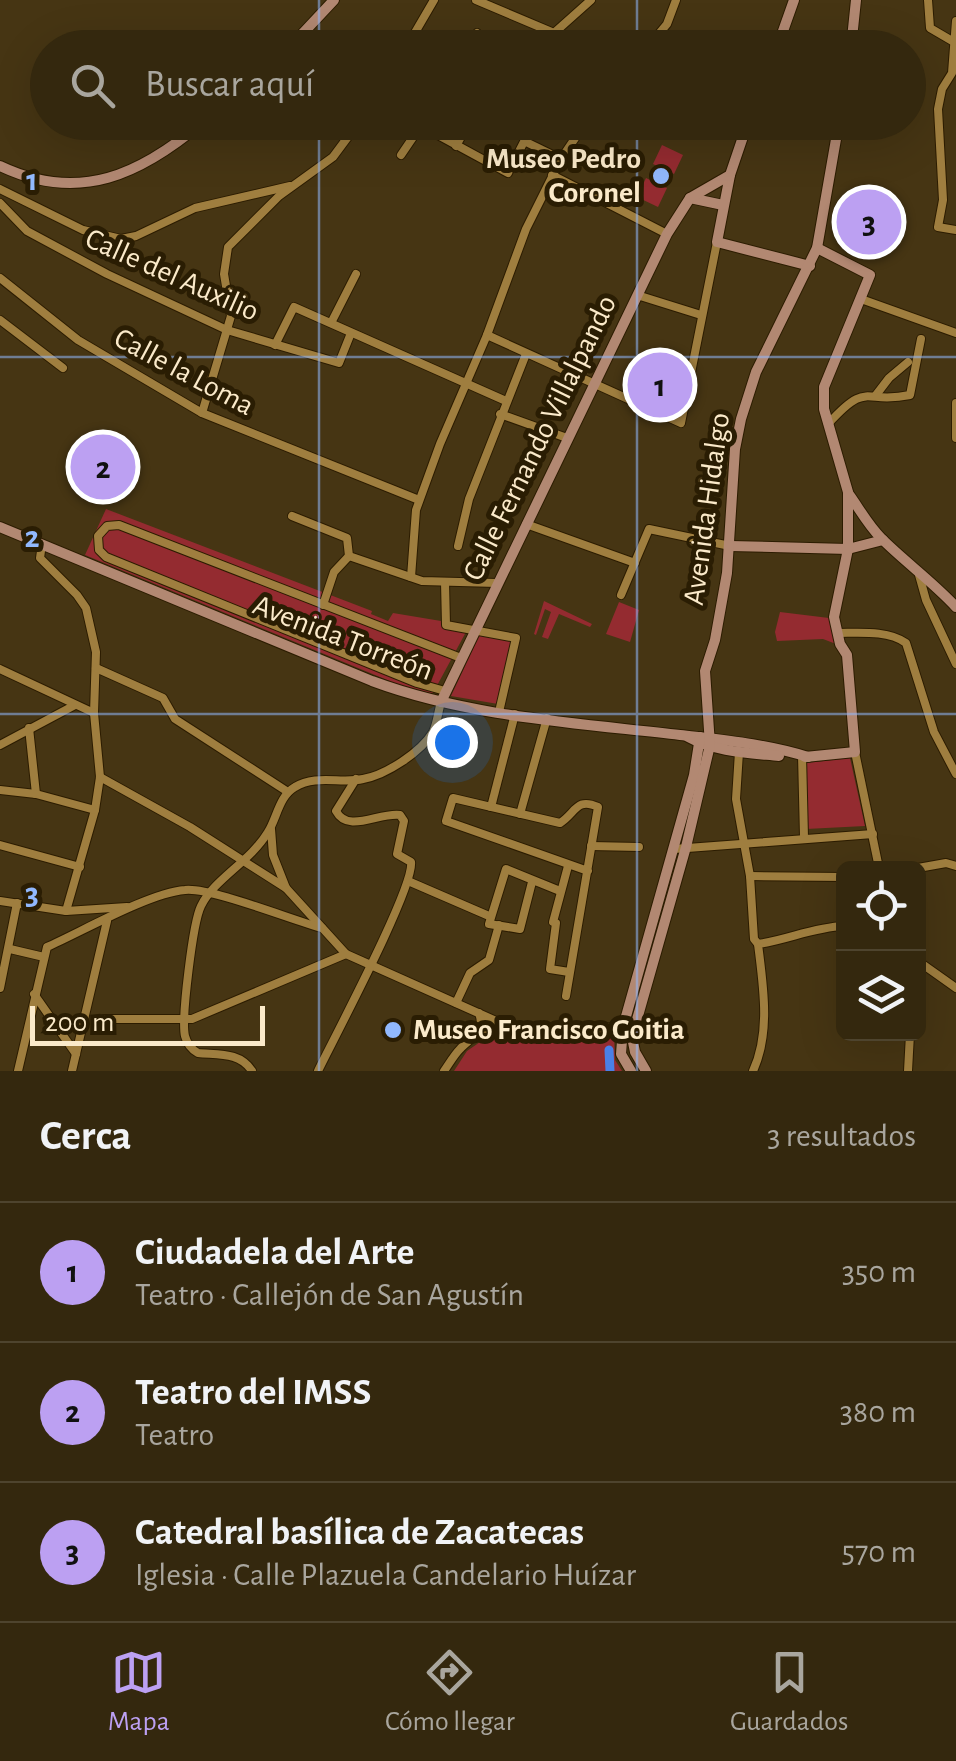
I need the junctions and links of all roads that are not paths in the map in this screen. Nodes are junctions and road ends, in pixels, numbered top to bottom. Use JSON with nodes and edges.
{"nodes":[{"id":1,"x":334,"y":0,"type":"edge"},
{"id":2,"x":434,"y":0,"type":"edge"},
{"id":3,"x":476,"y":0,"type":"edge"},
{"id":4,"x":591,"y":0,"type":"edge"},
{"id":5,"x":676,"y":0,"type":"edge"},
{"id":6,"x":794,"y":0,"type":"edge"},
{"id":7,"x":856,"y":0,"type":"edge"},
{"id":8,"x":929,"y":0,"type":"edge"},
{"id":9,"x":956,"y":21,"type":"edge"},
{"id":10,"x":305,"y":30,"type":"edge"},
{"id":11,"x":416,"y":30,"type":"edge"},
{"id":12,"x":547,"y":30,"type":"edge"},
{"id":13,"x":557,"y":30,"type":"edge"},
{"id":14,"x":663,"y":30,"type":"edge"},
{"id":15,"x":783,"y":30,"type":"edge"},
{"id":16,"x":853,"y":30,"type":"edge"},
{"id":17,"x":954,"y":42,"type":"edge"},
{"id":18,"x":954,"y":73,"type":"edge"},
{"id":19,"x":180,"y":140,"type":"edge"},
{"id":20,"x":346,"y":140,"type":"edge"},
{"id":21,"x":409,"y":140,"type":"edge"},
{"id":22,"x":445,"y":140,"type":"edge"},
{"id":23,"x":459,"y":140,"type":"edge"},
{"id":24,"x":574,"y":140,"type":"edge"},
{"id":25,"x":742,"y":140,"type":"edge"},
{"id":26,"x":836,"y":140,"type":"edge"},
{"id":27,"x":526,"y":142,"type":"joint"},
{"id":28,"x":456,"y":146,"type":"junction"},
{"id":29,"x":401,"y":154,"type":"dead end"},
{"id":30,"x":561,"y":159,"type":"junction"},
{"id":31,"x":942,"y":165,"type":"junction"},
{"id":32,"x":0,"y":166,"type":"edge"},
{"id":33,"x":956,"y":166,"type":"edge"},
{"id":34,"x":552,"y":175,"type":"junction"},
{"id":35,"x":730,"y":175,"type":"junction"},
{"id":36,"x":294,"y":185,"type":"junction"},
{"id":37,"x":0,"y":189,"type":"edge"},
{"id":38,"x":690,"y":198,"type":"junction"},
{"id":39,"x":0,"y":203,"type":"edge"},
{"id":40,"x":723,"y":205,"type":"junction"},
{"id":41,"x":956,"y":230,"type":"edge"},
{"id":42,"x":667,"y":234,"type":"junction"},
{"id":43,"x":716,"y":242,"type":"junction"},
{"id":44,"x":817,"y":248,"type":"junction"},
{"id":45,"x":810,"y":266,"type":"junction"},
{"id":46,"x":356,"y":274,"type":"dead end"},
{"id":47,"x":0,"y":278,"type":"edge"},
{"id":48,"x":637,"y":295,"type":"junction"},
{"id":49,"x":861,"y":299,"type":"junction"},
{"id":50,"x":700,"y":315,"type":"junction"},
{"id":51,"x":0,"y":320,"type":"edge"},
{"id":52,"x":330,"y":323,"type":"junction"},
{"id":53,"x":228,"y":330,"type":"junction"},
{"id":54,"x":351,"y":333,"type":"junction"},
{"id":55,"x":956,"y":333,"type":"edge"},
{"id":56,"x":486,"y":335,"type":"junction"},
{"id":57,"x":921,"y":339,"type":"dead end"},
{"id":58,"x":275,"y":344,"type":"junction"},
{"id":59,"x":526,"y":354,"type":"junction"},
{"id":60,"x":908,"y":362,"type":"dead end"},
{"id":61,"x":63,"y":368,"type":"dead end"},
{"id":62,"x":468,"y":382,"type":"junction"},
{"id":63,"x":594,"y":383,"type":"junction"},
{"id":64,"x":876,"y":395,"type":"junction"},
{"id":65,"x":506,"y":400,"type":"junction"},
{"id":66,"x":956,"y":403,"type":"edge"},
{"id":67,"x":202,"y":413,"type":"junction"},
{"id":68,"x":500,"y":414,"type":"junction"},
{"id":69,"x":828,"y":424,"type":"junction"},
{"id":70,"x":566,"y":438,"type":"junction"},
{"id":71,"x":956,"y":438,"type":"edge"},
{"id":72,"x":848,"y":492,"type":"junction"},
{"id":73,"x":419,"y":500,"type":"junction"},
{"id":74,"x":292,"y":516,"type":"dead end"},
{"id":75,"x":526,"y":524,"type":"junction"},
{"id":76,"x":0,"y":527,"type":"edge"},
{"id":77,"x":884,"y":540,"type":"junction"},
{"id":78,"x":42,"y":544,"type":"junction"},
{"id":79,"x":458,"y":546,"type":"dead end"},
{"id":80,"x":730,"y":546,"type":"junction"},
{"id":81,"x":848,"y":549,"type":"junction"},
{"id":82,"x":349,"y":556,"type":"junction"},
{"id":83,"x":635,"y":563,"type":"junction"},
{"id":84,"x":919,"y":575,"type":"junction"},
{"id":85,"x":410,"y":578,"type":"junction"},
{"id":86,"x":446,"y":582,"type":"junction"},
{"id":87,"x":497,"y":583,"type":"junction"},
{"id":88,"x":621,"y":595,"type":"dead end"},
{"id":89,"x":323,"y":604,"type":"junction"},
{"id":90,"x":956,"y":607,"type":"edge"},
{"id":91,"x":476,"y":630,"type":"junction"},
{"id":92,"x":837,"y":633,"type":"junction"},
{"id":93,"x":460,"y":658,"type":"junction"},
{"id":94,"x":956,"y":664,"type":"edge"},
{"id":95,"x":96,"y":668,"type":"junction"},
{"id":96,"x":2,"y":672,"type":"edge"},
{"id":97,"x":443,"y":697,"type":"junction"},
{"id":98,"x":76,"y":705,"type":"junction"},
{"id":99,"x":500,"y":712,"type":"junction"},
{"id":100,"x":94,"y":713,"type":"junction"},
{"id":101,"x":514,"y":714,"type":"junction"},
{"id":102,"x":547,"y":718,"type":"junction"},
{"id":103,"x":29,"y":728,"type":"junction"},
{"id":104,"x":705,"y":740,"type":"junction"},
{"id":105,"x":0,"y":745,"type":"edge"},
{"id":106,"x":739,"y":752,"type":"junction"},
{"id":107,"x":855,"y":752,"type":"junction"},
{"id":108,"x":804,"y":756,"type":"junction"},
{"id":109,"x":956,"y":774,"type":"edge"},
{"id":110,"x":100,"y":777,"type":"junction"},
{"id":111,"x":356,"y":780,"type":"junction"},
{"id":112,"x":0,"y":790,"type":"edge"},
{"id":113,"x":288,"y":792,"type":"junction"},
{"id":114,"x":36,"y":794,"type":"junction"},
{"id":115,"x":491,"y":807,"type":"junction"},
{"id":116,"x":95,"y":810,"type":"junction"},
{"id":117,"x":520,"y":814,"type":"junction"},
{"id":118,"x":270,"y":829,"type":"junction"},
{"id":119,"x":872,"y":834,"type":"junction"},
{"id":120,"x":804,"y":837,"type":"junction"},
{"id":121,"x":745,"y":844,"type":"junction"},
{"id":122,"x":0,"y":845,"type":"edge"},
{"id":123,"x":591,"y":846,"type":"junction"},
{"id":124,"x":639,"y":847,"type":"dead end"},
{"id":125,"x":680,"y":848,"type":"junction"},
{"id":126,"x":878,"y":861,"type":"edge"},
{"id":127,"x":245,"y":862,"type":"junction"},
{"id":128,"x":568,"y":866,"type":"junction"},
{"id":129,"x":926,"y":866,"type":"edge"},
{"id":130,"x":956,"y":866,"type":"edge"},
{"id":131,"x":80,"y":867,"type":"junction"},
{"id":132,"x":588,"y":870,"type":"junction"},
{"id":133,"x":750,"y":876,"type":"junction"},
{"id":134,"x":836,"y":877,"type":"edge"},
{"id":135,"x":408,"y":882,"type":"junction"},
{"id":136,"x":532,"y":882,"type":"junction"},
{"id":137,"x":286,"y":888,"type":"junction"},
{"id":138,"x":560,"y":891,"type":"junction"},
{"id":139,"x":209,"y":894,"type":"junction"},
{"id":140,"x":0,"y":901,"type":"edge"},
{"id":141,"x":17,"y":903,"type":"junction"},
{"id":142,"x":132,"y":907,"type":"junction"},
{"id":143,"x":66,"y":911,"type":"junction"},
{"id":144,"x":489,"y":916,"type":"junction"},
{"id":145,"x":107,"y":921,"type":"junction"},
{"id":146,"x":499,"y":925,"type":"junction"},
{"id":147,"x":836,"y":926,"type":"edge"},
{"id":148,"x":322,"y":928,"type":"junction"},
{"id":149,"x":758,"y":944,"type":"junction"},
{"id":150,"x":10,"y":949,"type":"junction"},
{"id":151,"x":346,"y":954,"type":"junction"},
{"id":152,"x":44,"y":957,"type":"junction"},
{"id":153,"x":368,"y":966,"type":"junction"},
{"id":154,"x":926,"y":967,"type":"edge"},
{"id":155,"x":569,"y":972,"type":"junction"},
{"id":156,"x":0,"y":988,"type":"edge"},
{"id":157,"x":956,"y":988,"type":"edge"},
{"id":158,"x":34,"y":994,"type":"junction"},
{"id":159,"x":566,"y":996,"type":"dead end"},
{"id":160,"x":456,"y":1003,"type":"junction"},
{"id":161,"x":479,"y":1013,"type":"junction"},
{"id":162,"x":104,"y":1019,"type":"dead end"},
{"id":163,"x":186,"y":1019,"type":"junction"},
{"id":164,"x":629,"y":1026,"type":"junction"},
{"id":165,"x":514,"y":1029,"type":"junction"},
{"id":166,"x":477,"y":1036,"type":"junction"},
{"id":167,"x":910,"y":1041,"type":"edge"},
{"id":168,"x":76,"y":1054,"type":"junction"},
{"id":169,"x":18,"y":1071,"type":"edge"},
{"id":170,"x":72,"y":1071,"type":"edge"},
{"id":171,"x":252,"y":1071,"type":"edge"},
{"id":172,"x":318,"y":1071,"type":"edge"},
{"id":173,"x":444,"y":1071,"type":"edge"},
{"id":174,"x":631,"y":1071,"type":"edge"},
{"id":175,"x":646,"y":1071,"type":"edge"},
{"id":176,"x":752,"y":1071,"type":"edge"},
{"id":177,"x":908,"y":1071,"type":"edge"}],
"edges":[{"from":1,"to":10,"type":"street"},
{"from":2,"to":11,"type":"street"},
{"from":3,"to":12,"type":"street"},
{"from":4,"to":13,"type":"street"},
{"from":5,"to":14,"type":"street"},
{"from":6,"to":15,"type":"street"},
{"from":7,"to":16,"type":"street"},
{"from":8,"to":17,"type":"street"},
{"from":9,"to":17,"type":"street"},
{"from":17,"to":18,"type":"street"},
{"from":18,"to":31,"type":"street"},
{"from":19,"to":32,"type":"street"},
{"from":20,"to":36,"type":"street"},
{"from":21,"to":29,"type":"street"},
{"from":22,"to":28,"type":"street"},
{"from":23,"to":28,"type":"street"},
{"from":24,"to":30,"type":"street"},
{"from":25,"to":35,"type":"street"},
{"from":26,"to":44,"type":"street","name":"Avenida Hidalgo"},
{"from":27,"to":28,"type":"street"},
{"from":27,"to":30,"type":"street"},
{"from":30,"to":34,"type":"street"},
{"from":31,"to":33,"type":"street"},
{"from":31,"to":41,"type":"street"},
{"from":34,"to":42,"type":"street"},
{"from":34,"to":56,"type":"street"},
{"from":35,"to":38,"type":"street"},
{"from":35,"to":40,"type":"street"},
{"from":36,"to":37,"type":"street"},
{"from":36,"to":53,"type":"street"},
{"from":38,"to":40,"type":"street"},
{"from":38,"to":42,"type":"street","name":"Calle Fernando Villalpando"},
{"from":39,"to":53,"type":"street","name":"Calle del Auxilio"},
{"from":40,"to":43,"type":"street"},
{"from":42,"to":48,"type":"street","name":"Calle Fernando Villalpando"},
{"from":43,"to":45,"type":"street"},
{"from":43,"to":50,"type":"street"},
{"from":44,"to":45,"type":"street","name":"Avenida Hidalgo"},
{"from":44,"to":49,"type":"street"},
{"from":45,"to":80,"type":"street","name":"Avenida Hidalgo"},
{"from":46,"to":52,"type":"street"},
{"from":47,"to":67,"type":"street","name":"Calle la Loma"},
{"from":48,"to":50,"type":"street"},
{"from":48,"to":63,"type":"street","name":"Calle Fernando Villalpando"},
{"from":49,"to":55,"type":"street"},
{"from":49,"to":69,"type":"street"},
{"from":50,"to":63,"type":"street"},
{"from":51,"to":61,"type":"street"},
{"from":52,"to":54,"type":"street"},
{"from":52,"to":58,"type":"street"},
{"from":53,"to":58,"type":"street","name":"Calle del Auxilio"},
{"from":53,"to":67,"type":"street"},
{"from":54,"to":58,"type":"street","name":"Calle del Auxilio"},
{"from":54,"to":62,"type":"street"},
{"from":56,"to":59,"type":"street"},
{"from":56,"to":62,"type":"street"},
{"from":57,"to":64,"type":"street"},
{"from":59,"to":63,"type":"street"},
{"from":59,"to":65,"type":"street"},
{"from":60,"to":64,"type":"street"},
{"from":62,"to":65,"type":"street"},
{"from":62,"to":73,"type":"street"},
{"from":63,"to":70,"type":"street","name":"Calle Fernando Villalpando"},
{"from":64,"to":69,"type":"street"},
{"from":65,"to":68,"type":"street"},
{"from":66,"to":71,"type":"street"},
{"from":67,"to":73,"type":"street","name":"Calle la Loma"},
{"from":68,"to":70,"type":"street"},
{"from":68,"to":79,"type":"street"},
{"from":69,"to":72,"type":"street"},
{"from":70,"to":75,"type":"street","name":"Calle Fernando Villalpando"},
{"from":72,"to":77,"type":"street"},
{"from":72,"to":81,"type":"street"},
{"from":73,"to":85,"type":"street"},
{"from":74,"to":82,"type":"street"},
{"from":75,"to":83,"type":"street"},
{"from":75,"to":87,"type":"street","name":"Calle Fernando Villalpando"},
{"from":76,"to":78,"type":"street","name":"Avenida Torreón"},
{"from":77,"to":81,"type":"street"},
{"from":77,"to":84,"type":"street"},
{"from":78,"to":95,"type":"street"},
{"from":78,"to":97,"type":"street","name":"Avenida Torreón"},
{"from":80,"to":81,"type":"street"},
{"from":80,"to":83,"type":"street"},
{"from":80,"to":104,"type":"street","name":"Avenida Hidalgo"},
{"from":81,"to":92,"type":"street"},
{"from":82,"to":85,"type":"street"},
{"from":82,"to":89,"type":"street"},
{"from":83,"to":88,"type":"street"},
{"from":84,"to":90,"type":"street"},
{"from":84,"to":94,"type":"street"},
{"from":85,"to":86,"type":"street"},
{"from":86,"to":87,"type":"street"},
{"from":86,"to":91,"type":"street"},
{"from":87,"to":91,"type":"street","name":"Calle Fernando Villalpando"},
{"from":89,"to":93,"type":"street"},
{"from":89,"to":97,"type":"street"},
{"from":91,"to":93,"type":"street","name":"Calle Fernando Villalpando"},
{"from":91,"to":99,"type":"street"},
{"from":92,"to":107,"type":"street"},
{"from":92,"to":109,"type":"street"},
{"from":93,"to":97,"type":"street","name":"Calle Fernando Villalpando"},
{"from":95,"to":100,"type":"street"},
{"from":95,"to":113,"type":"street"},
{"from":96,"to":98,"type":"street"},
{"from":97,"to":99,"type":"street","name":"Avenida Torreón"},
{"from":97,"to":111,"type":"street"},
{"from":98,"to":100,"type":"street"},
{"from":98,"to":103,"type":"street"},
{"from":99,"to":101,"type":"street","name":"Avenida Torreón"},
{"from":100,"to":110,"type":"street"},
{"from":101,"to":102,"type":"street","name":"Avenida Torreón"},
{"from":101,"to":115,"type":"street"},
{"from":102,"to":104,"type":"street","name":"Avenida Torreón"},
{"from":102,"to":117,"type":"street"},
{"from":103,"to":105,"type":"street"},
{"from":103,"to":114,"type":"street"},
{"from":104,"to":106,"type":"street"},
{"from":104,"to":108,"type":"street"},
{"from":104,"to":125,"type":"street","name":"Avenida Hidalgo"},
{"from":106,"to":108,"type":"street"},
{"from":106,"to":121,"type":"street"},
{"from":107,"to":108,"type":"street"},
{"from":107,"to":119,"type":"street"},
{"from":108,"to":120,"type":"street"},
{"from":110,"to":116,"type":"street"},
{"from":110,"to":127,"type":"street"},
{"from":111,"to":113,"type":"street"},
{"from":111,"to":135,"type":"street"},
{"from":112,"to":114,"type":"street"},
{"from":113,"to":118,"type":"street"},
{"from":114,"to":116,"type":"street"},
{"from":115,"to":117,"type":"street"},
{"from":115,"to":128,"type":"street"},
{"from":116,"to":131,"type":"street"},
{"from":117,"to":123,"type":"street"},
{"from":118,"to":127,"type":"street"},
{"from":118,"to":137,"type":"street"},
{"from":119,"to":120,"type":"street"},
{"from":119,"to":126,"type":"street"},
{"from":120,"to":121,"type":"street"},
{"from":121,"to":125,"type":"street"},
{"from":121,"to":133,"type":"street"},
{"from":122,"to":131,"type":"street"},
{"from":123,"to":124,"type":"street"},
{"from":123,"to":132,"type":"street"},
{"from":125,"to":164,"type":"street","name":"Avenida Hidalgo"},
{"from":127,"to":137,"type":"street"},
{"from":127,"to":139,"type":"street"},
{"from":128,"to":132,"type":"street"},
{"from":128,"to":138,"type":"street"},
{"from":129,"to":130,"type":"street"},
{"from":131,"to":143,"type":"street"},
{"from":132,"to":155,"type":"street"},
{"from":133,"to":134,"type":"street"},
{"from":133,"to":149,"type":"street"},
{"from":135,"to":144,"type":"street"},
{"from":135,"to":153,"type":"street"},
{"from":136,"to":138,"type":"street"},
{"from":136,"to":144,"type":"street"},
{"from":136,"to":146,"type":"street"},
{"from":137,"to":148,"type":"street"},
{"from":138,"to":155,"type":"street"},
{"from":139,"to":142,"type":"street"},
{"from":139,"to":148,"type":"street"},
{"from":139,"to":163,"type":"street"},
{"from":140,"to":141,"type":"street"},
{"from":141,"to":143,"type":"street"},
{"from":141,"to":150,"type":"street"},
{"from":142,"to":143,"type":"street"},
{"from":142,"to":145,"type":"street"},
{"from":144,"to":146,"type":"street"},
{"from":145,"to":152,"type":"street"},
{"from":145,"to":168,"type":"street"},
{"from":146,"to":160,"type":"street"},
{"from":147,"to":149,"type":"street"},
{"from":148,"to":151,"type":"street"},
{"from":149,"to":176,"type":"street"},
{"from":150,"to":152,"type":"street"},
{"from":150,"to":156,"type":"street"},
{"from":151,"to":153,"type":"street"},
{"from":151,"to":163,"type":"street"},
{"from":152,"to":158,"type":"street"},
{"from":153,"to":160,"type":"street"},
{"from":153,"to":172,"type":"street"},
{"from":154,"to":157,"type":"street"},
{"from":155,"to":159,"type":"street"},
{"from":158,"to":168,"type":"street"},
{"from":158,"to":169,"type":"street"},
{"from":160,"to":161,"type":"street"},
{"from":161,"to":165,"type":"street"},
{"from":161,"to":166,"type":"street"},
{"from":162,"to":163,"type":"street"},
{"from":163,"to":171,"type":"street"},
{"from":164,"to":165,"type":"street"},
{"from":164,"to":174,"type":"street"},
{"from":164,"to":175,"type":"street"},
{"from":165,"to":166,"type":"street"},
{"from":166,"to":173,"type":"street"},
{"from":167,"to":177,"type":"street"},
{"from":168,"to":170,"type":"street"}]}
